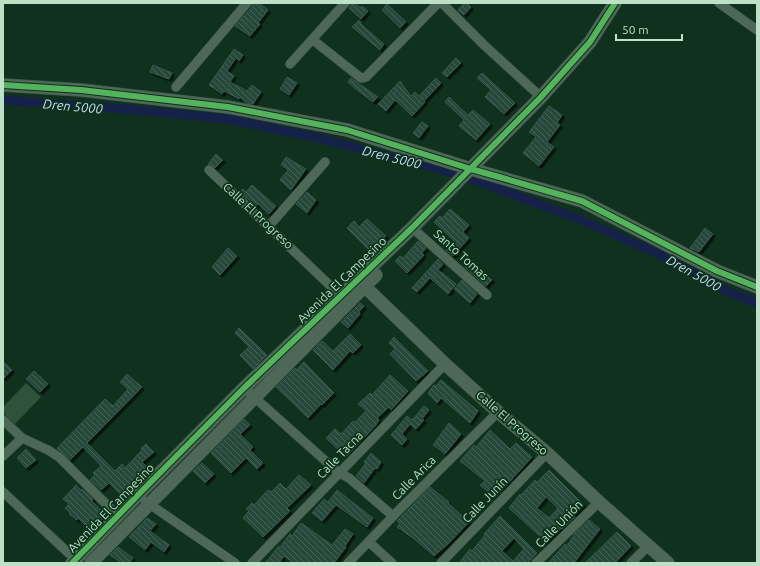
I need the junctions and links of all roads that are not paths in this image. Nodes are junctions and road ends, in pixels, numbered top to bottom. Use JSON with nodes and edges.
{"nodes":[{"id":1,"x":247,"y":3,"type":"edge"},
{"id":2,"x":345,"y":3,"type":"edge"},
{"id":3,"x":438,"y":3,"type":"edge"},
{"id":4,"x":442,"y":3,"type":"edge"},
{"id":5,"x":615,"y":3,"type":"edge"},
{"id":6,"x":719,"y":3,"type":"edge"},
{"id":7,"x":757,"y":30,"type":"edge"},
{"id":8,"x":313,"y":40,"type":"junction"},
{"id":9,"x":290,"y":64,"type":"dead end"},
{"id":10,"x":3,"y":85,"type":"edge"},
{"id":11,"x":176,"y":87,"type":"dead end"},
{"id":12,"x":541,"y":97,"type":"junction"},
{"id":13,"x":325,"y":162,"type":"dead end"},
{"id":14,"x":209,"y":170,"type":"dead end"},
{"id":15,"x":470,"y":170,"type":"junction"},
{"id":16,"x":459,"y":180,"type":"junction"},
{"id":17,"x":269,"y":226,"type":"junction"},
{"id":18,"x":418,"y":233,"type":"junction"},
{"id":19,"x":361,"y":283,"type":"junction"},
{"id":20,"x":757,"y":287,"type":"edge"},
{"id":21,"x":487,"y":294,"type":"dead end"},
{"id":22,"x":341,"y":296,"type":"junction"},
{"id":23,"x":446,"y":364,"type":"junction"},
{"id":24,"x":244,"y":388,"type":"junction"},
{"id":25,"x":254,"y":398,"type":"junction"},
{"id":26,"x":498,"y":412,"type":"junction"},
{"id":27,"x":3,"y":420,"type":"edge"},
{"id":28,"x":22,"y":438,"type":"junction"},
{"id":29,"x":547,"y":453,"type":"junction"},
{"id":30,"x":3,"y":456,"type":"edge"},
{"id":31,"x":339,"y":473,"type":"junction"},
{"id":32,"x":3,"y":492,"type":"edge"},
{"id":33,"x":137,"y":496,"type":"junction"},
{"id":34,"x":598,"y":502,"type":"junction"},
{"id":35,"x":149,"y":504,"type":"junction"},
{"id":36,"x":118,"y":516,"type":"junction"},
{"id":37,"x":393,"y":516,"type":"junction"},
{"id":38,"x":369,"y":542,"type":"junction"},
{"id":39,"x":648,"y":546,"type":"junction"},
{"id":40,"x":74,"y":561,"type":"edge"},
{"id":41,"x":91,"y":563,"type":"edge"},
{"id":42,"x":235,"y":563,"type":"edge"},
{"id":43,"x":252,"y":563,"type":"edge"},
{"id":44,"x":348,"y":563,"type":"edge"},
{"id":45,"x":392,"y":563,"type":"edge"},
{"id":46,"x":441,"y":563,"type":"edge"},
{"id":47,"x":536,"y":563,"type":"edge"},
{"id":48,"x":631,"y":563,"type":"edge"},
{"id":49,"x":668,"y":563,"type":"edge"}],
"edges":[{"from":1,"to":11,"type":"street"},
{"from":2,"to":8,"type":"street"},
{"from":3,"to":8,"type":"street"},
{"from":4,"to":12,"type":"street"},
{"from":5,"to":12,"type":"street","name":"Avenida El Campesino"},
{"from":6,"to":7,"type":"street"},
{"from":8,"to":9,"type":"street"},
{"from":10,"to":15,"type":"street"},
{"from":12,"to":15,"type":"street","name":"Avenida El Campesino"},
{"from":13,"to":17,"type":"street"},
{"from":14,"to":17,"type":"street","name":"Calle El Progreso"},
{"from":15,"to":16,"type":"street","name":"Avenida El Campesino"},
{"from":15,"to":20,"type":"street"},
{"from":16,"to":18,"type":"street","name":"Avenida El Campesino"},
{"from":16,"to":19,"type":"street","name":"Avenida El Campesino"},
{"from":17,"to":22,"type":"street","name":"Calle El Progreso"},
{"from":18,"to":19,"type":"street","name":"Avenida El Campesino"},
{"from":18,"to":21,"type":"street","name":"Santo Tomas"},
{"from":19,"to":22,"type":"street","name":"Avenida El Campesino"},
{"from":19,"to":23,"type":"street","name":"Calle El Progreso"},
{"from":19,"to":25,"type":"street","name":"Avenida El Campesino"},
{"from":22,"to":24,"type":"street","name":"Avenida El Campesino"},
{"from":23,"to":26,"type":"street","name":"Calle El Progreso"},
{"from":23,"to":31,"type":"street","name":"Calle Tacna"},
{"from":24,"to":25,"type":"street"},
{"from":24,"to":33,"type":"street","name":"Avenida El Campesino"},
{"from":25,"to":31,"type":"street"},
{"from":25,"to":35,"type":"street","name":"Avenida El Campesino"},
{"from":26,"to":29,"type":"street","name":"Calle El Progreso"},
{"from":26,"to":37,"type":"street","name":"Calle Arica"},
{"from":27,"to":28,"type":"street"},
{"from":28,"to":30,"type":"street"},
{"from":28,"to":36,"type":"street"},
{"from":29,"to":34,"type":"street","name":"Calle El Progreso"},
{"from":29,"to":46,"type":"street","name":"Calle Junín"},
{"from":31,"to":37,"type":"street"},
{"from":31,"to":43,"type":"street","name":"Calle Tacna"},
{"from":32,"to":40,"type":"street"},
{"from":33,"to":35,"type":"street"},
{"from":33,"to":36,"type":"street","name":"Avenida El Campesino"},
{"from":34,"to":39,"type":"street","name":"Calle El Progreso"},
{"from":34,"to":47,"type":"street","name":"Calle Unión"},
{"from":35,"to":41,"type":"street","name":"Avenida El Campesino"},
{"from":35,"to":42,"type":"street"},
{"from":36,"to":40,"type":"street","name":"Avenida El Campesino"},
{"from":37,"to":38,"type":"street","name":"Calle Arica"},
{"from":38,"to":44,"type":"street","name":"Calle Arica"},
{"from":38,"to":45,"type":"street"},
{"from":39,"to":48,"type":"street"},
{"from":39,"to":49,"type":"street","name":"Calle El Progreso"}]}
